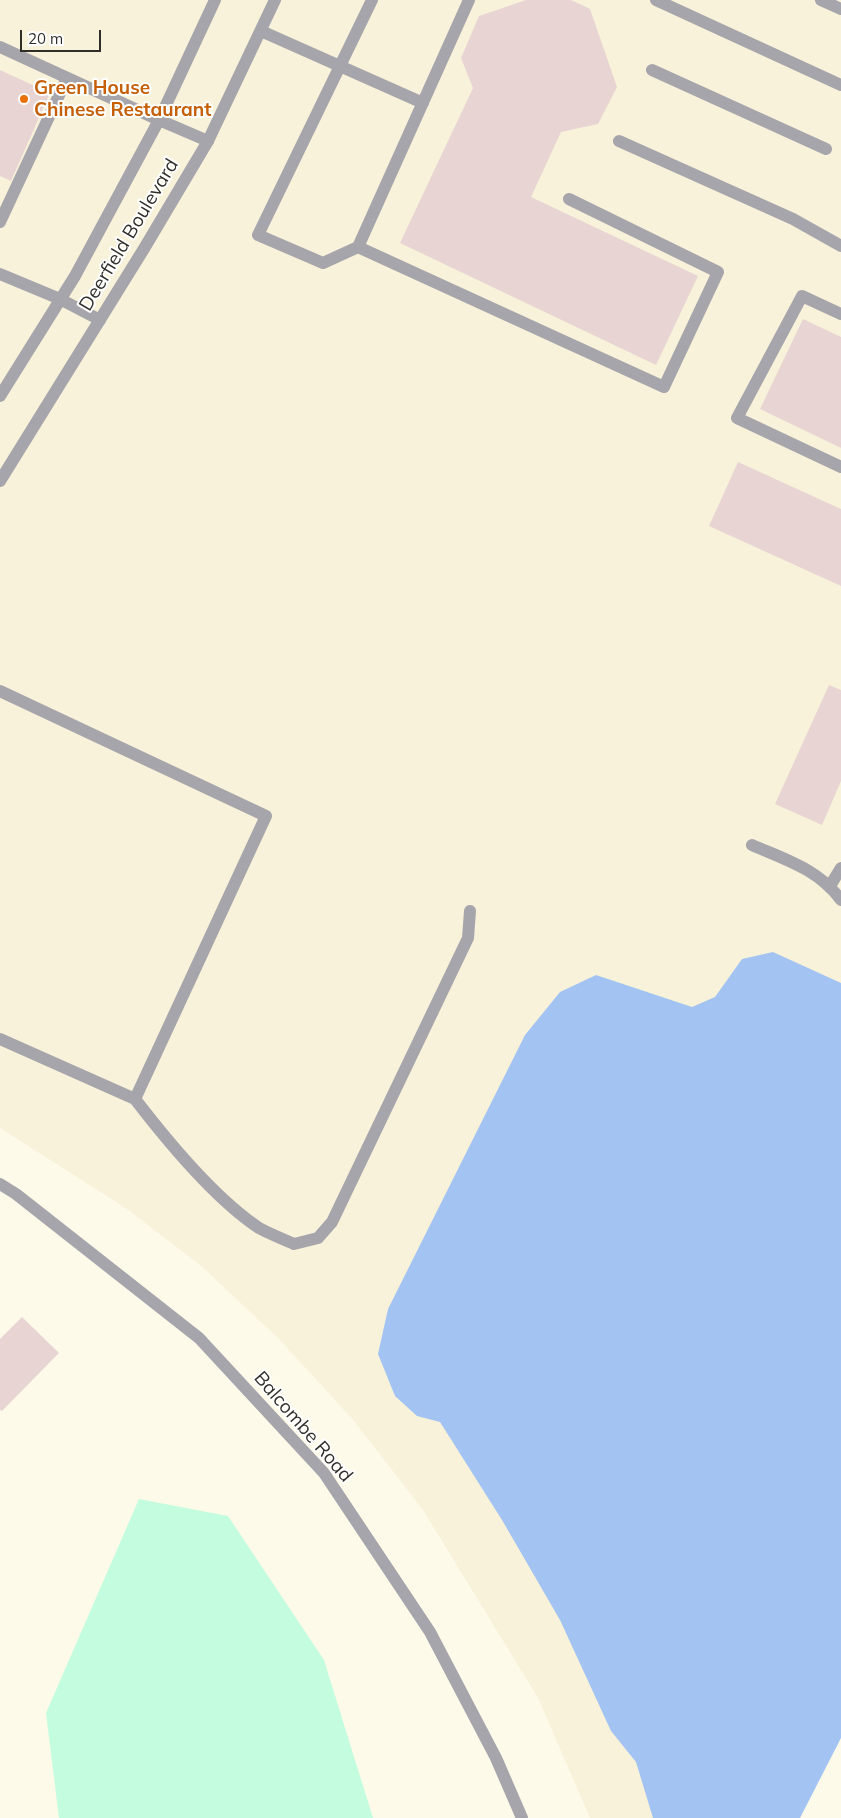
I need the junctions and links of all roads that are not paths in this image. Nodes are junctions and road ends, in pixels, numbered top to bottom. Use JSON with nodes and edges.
{"nodes":[{"id":1,"x":215,"y":0,"type":"edge"},
{"id":2,"x":275,"y":0,"type":"edge"},
{"id":3,"x":372,"y":0,"type":"edge"},
{"id":4,"x":469,"y":0,"type":"edge"},
{"id":5,"x":656,"y":0,"type":"edge"},
{"id":6,"x":822,"y":0,"type":"edge"},
{"id":7,"x":841,"y":9,"type":"edge"},
{"id":8,"x":261,"y":31,"type":"junction"},
{"id":9,"x":0,"y":47,"type":"edge"},
{"id":10,"x":339,"y":66,"type":"junction"},
{"id":11,"x":652,"y":70,"type":"dead end"},
{"id":12,"x":67,"y":78,"type":"junction"},
{"id":13,"x":841,"y":85,"type":"edge"},
{"id":14,"x":423,"y":103,"type":"junction"},
{"id":15,"x":159,"y":120,"type":"junction"},
{"id":16,"x":208,"y":141,"type":"junction"},
{"id":17,"x":619,"y":141,"type":"dead end"},
{"id":18,"x":826,"y":149,"type":"dead end"},
{"id":19,"x":569,"y":199,"type":"dead end"},
{"id":20,"x":0,"y":222,"type":"edge"},
{"id":21,"x":841,"y":246,"type":"edge"},
{"id":22,"x":358,"y":247,"type":"junction"},
{"id":23,"x":0,"y":274,"type":"edge"},
{"id":24,"x":60,"y":299,"type":"junction"},
{"id":25,"x":841,"y":314,"type":"edge"},
{"id":26,"x":100,"y":320,"type":"junction"},
{"id":27,"x":0,"y":396,"type":"edge"},
{"id":28,"x":841,"y":467,"type":"edge"},
{"id":29,"x":0,"y":481,"type":"edge"},
{"id":30,"x":0,"y":691,"type":"edge"},
{"id":31,"x":752,"y":845,"type":"dead end"},
{"id":32,"x":841,"y":868,"type":"edge"},
{"id":33,"x":830,"y":886,"type":"junction"},
{"id":34,"x":841,"y":900,"type":"edge"},
{"id":35,"x":470,"y":911,"type":"dead end"},
{"id":36,"x":0,"y":1039,"type":"edge"},
{"id":37,"x":135,"y":1099,"type":"junction"},
{"id":38,"x":0,"y":1184,"type":"edge"},
{"id":39,"x":522,"y":1818,"type":"edge"}],
"edges":[{"from":1,"to":15,"type":"street","name":"Deerfield Boulevard"},
{"from":2,"to":8,"type":"street","name":"Deerfield Boulevard"},
{"from":3,"to":10,"type":"street"},
{"from":4,"to":14,"type":"street"},
{"from":5,"to":13,"type":"street"},
{"from":6,"to":7,"type":"street"},
{"from":8,"to":10,"type":"street"},
{"from":8,"to":16,"type":"street","name":"Deerfield Boulevard"},
{"from":9,"to":12,"type":"street"},
{"from":10,"to":14,"type":"street"},
{"from":10,"to":22,"type":"street"},
{"from":11,"to":18,"type":"street"},
{"from":12,"to":15,"type":"street"},
{"from":12,"to":20,"type":"street"},
{"from":14,"to":22,"type":"street"},
{"from":15,"to":16,"type":"street"},
{"from":15,"to":24,"type":"street","name":"Deerfield Boulevard"},
{"from":16,"to":26,"type":"street","name":"Deerfield Boulevard"},
{"from":17,"to":21,"type":"street"},
{"from":19,"to":22,"type":"street"},
{"from":23,"to":24,"type":"street"},
{"from":24,"to":26,"type":"street"},
{"from":24,"to":27,"type":"street","name":"Deerfield Boulevard"},
{"from":25,"to":28,"type":"street"},
{"from":26,"to":29,"type":"street","name":"Deerfield Boulevard"},
{"from":30,"to":37,"type":"street"},
{"from":31,"to":33,"type":"street"},
{"from":32,"to":33,"type":"street"},
{"from":33,"to":34,"type":"street"},
{"from":35,"to":37,"type":"street"},
{"from":36,"to":37,"type":"street"},
{"from":38,"to":39,"type":"street","name":"Balcombe Road"}]}
